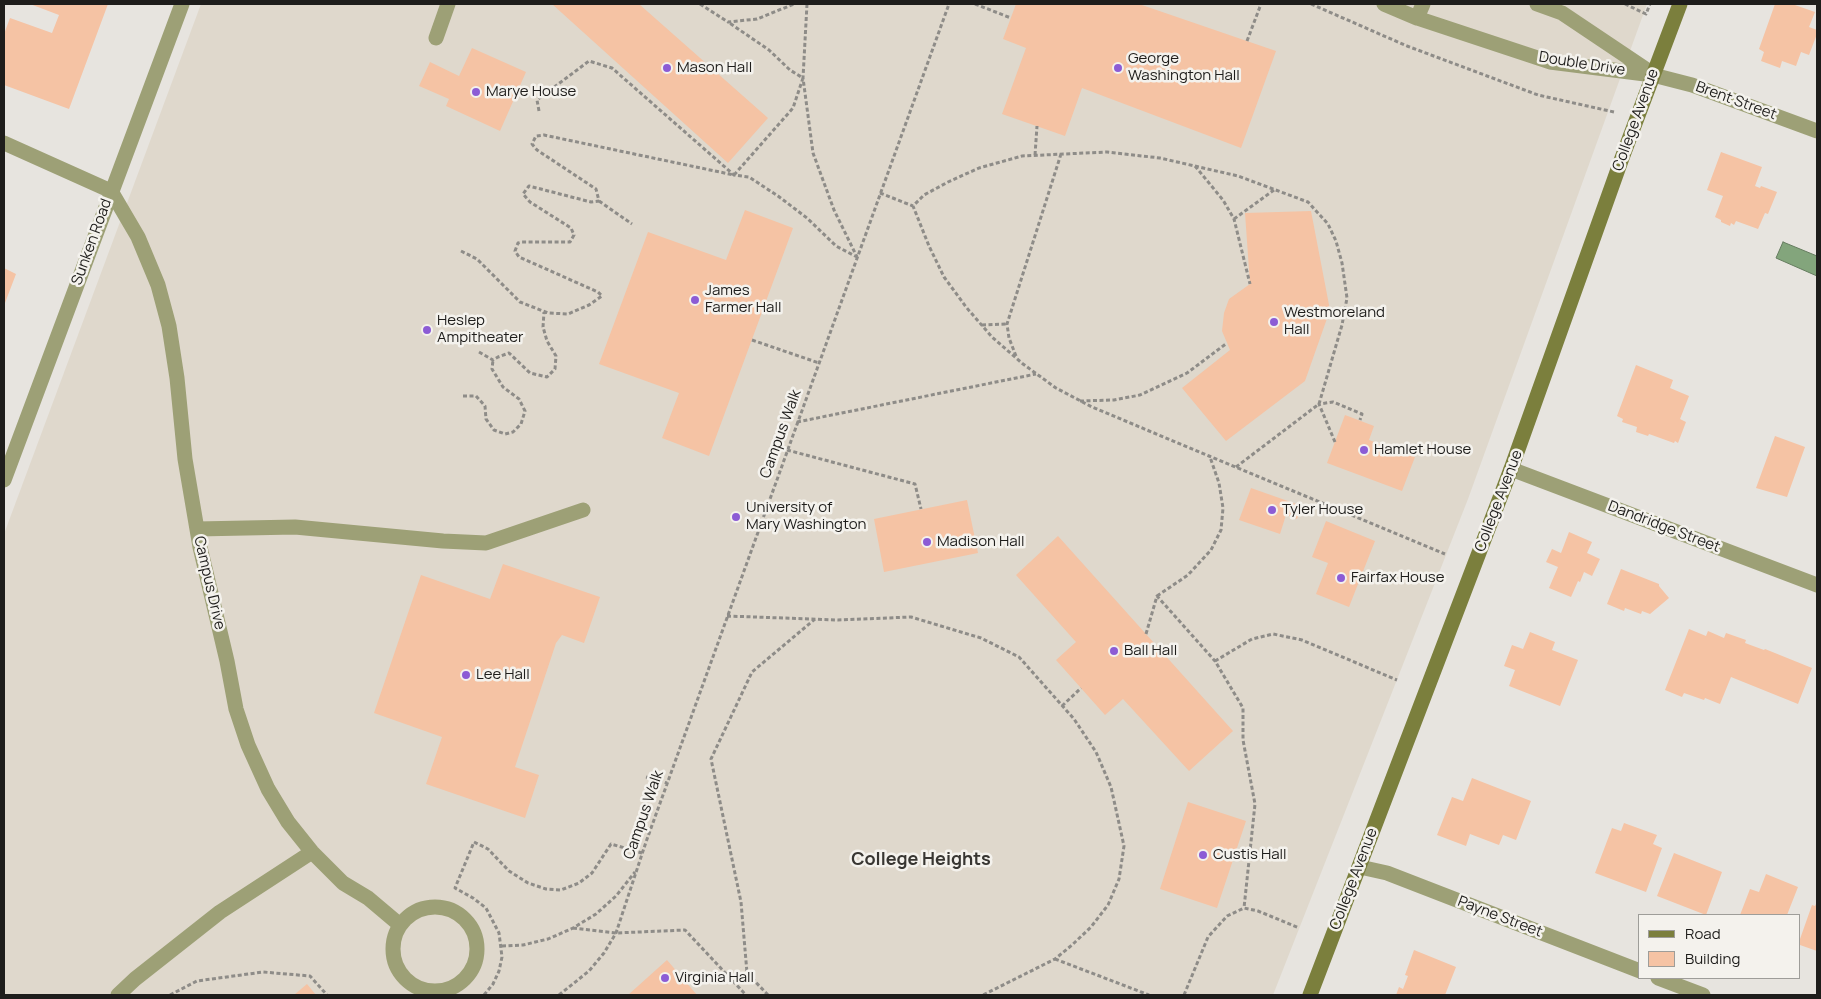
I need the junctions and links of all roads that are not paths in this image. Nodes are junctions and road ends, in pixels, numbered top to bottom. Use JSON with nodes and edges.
{"nodes":[{"id":1,"x":182,"y":4,"type":"edge"},
{"id":2,"x":448,"y":4,"type":"edge"},
{"id":3,"x":1384,"y":4,"type":"edge"},
{"id":4,"x":1537,"y":4,"type":"edge"},
{"id":5,"x":1680,"y":4,"type":"edge"},
{"id":6,"x":1420,"y":11,"type":"edge"},
{"id":7,"x":436,"y":38,"type":"dead end"},
{"id":8,"x":1653,"y":75,"type":"junction"},
{"id":9,"x":1817,"y":131,"type":"edge"},
{"id":10,"x":4,"y":143,"type":"edge"},
{"id":11,"x":111,"y":191,"type":"junction"},
{"id":12,"x":1511,"y":469,"type":"junction"},
{"id":13,"x":4,"y":480,"type":"edge"},
{"id":14,"x":583,"y":510,"type":"dead end"},
{"id":15,"x":196,"y":529,"type":"junction"},
{"id":16,"x":1817,"y":585,"type":"edge"},
{"id":17,"x":312,"y":852,"type":"junction"},
{"id":18,"x":1360,"y":867,"type":"junction"},
{"id":19,"x":400,"y":925,"type":"junction"},
{"id":20,"x":1638,"y":970,"type":"edge"},
{"id":21,"x":1661,"y":979,"type":"edge"},
{"id":22,"x":118,"y":995,"type":"edge"},
{"id":23,"x":1310,"y":995,"type":"edge"},
{"id":24,"x":1703,"y":995,"type":"edge"}],
"edges":[{"from":1,"to":11,"type":"street","name":"Sunken Road"},
{"from":2,"to":7,"type":"street"},
{"from":3,"to":6,"type":"street","name":"Double Drive"},
{"from":4,"to":8,"type":"street","name":"Double Drive"},
{"from":5,"to":8,"type":"street","name":"College Avenue"},
{"from":6,"to":8,"type":"street","name":"Double Drive"},
{"from":8,"to":9,"type":"street","name":"Brent Street"},
{"from":8,"to":12,"type":"street","name":"College Avenue"},
{"from":10,"to":11,"type":"street"},
{"from":11,"to":13,"type":"street","name":"Sunken Road"},
{"from":11,"to":15,"type":"street","name":"Campus Drive"},
{"from":12,"to":16,"type":"street","name":"Dandridge Street"},
{"from":12,"to":18,"type":"street","name":"College Avenue"},
{"from":14,"to":15,"type":"street"},
{"from":15,"to":17,"type":"street","name":"Campus Drive"},
{"from":17,"to":19,"type":"street","name":"Campus Drive"},
{"from":17,"to":22,"type":"street"},
{"from":18,"to":20,"type":"street","name":"Payne Street"},
{"from":18,"to":23,"type":"street","name":"College Avenue"},
{"from":19,"to":19,"type":"street"},
{"from":21,"to":24,"type":"street"}]}
